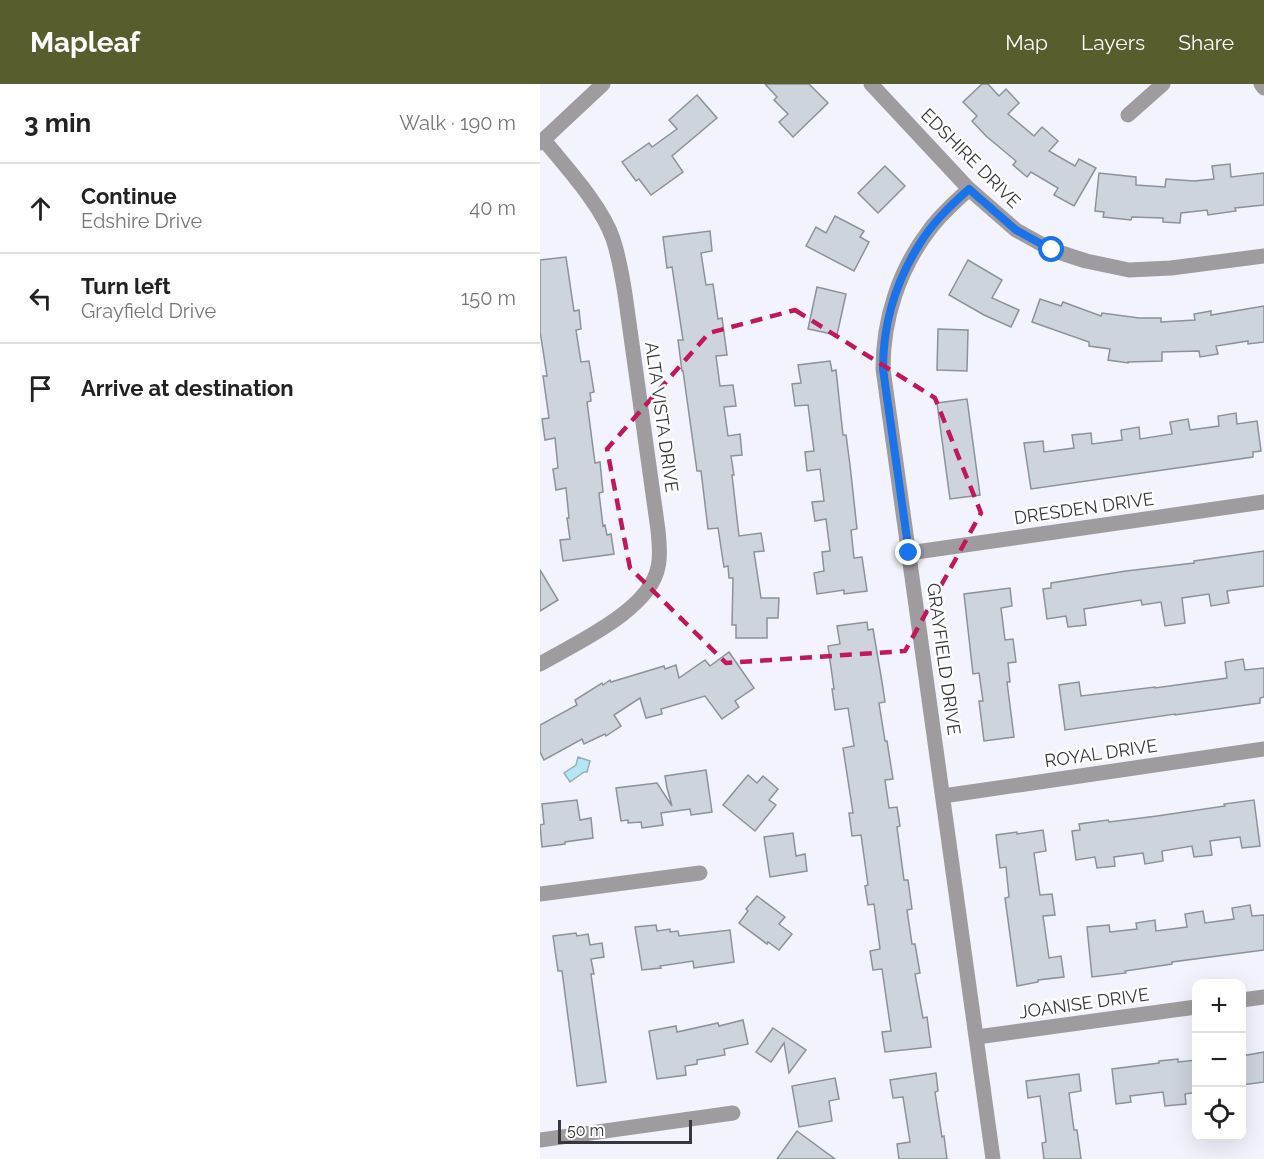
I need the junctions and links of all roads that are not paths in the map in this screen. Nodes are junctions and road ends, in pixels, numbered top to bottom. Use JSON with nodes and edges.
{"nodes":[{"id":1,"x":603,"y":84,"type":"edge"},
{"id":2,"x":871,"y":84,"type":"edge"},
{"id":3,"x":1162,"y":84,"type":"edge"},
{"id":4,"x":1261,"y":84,"type":"edge"},
{"id":5,"x":1264,"y":88,"type":"edge"},
{"id":6,"x":1128,"y":115,"type":"dead end"},
{"id":7,"x":542,"y":141,"type":"edge"},
{"id":8,"x":969,"y":189,"type":"junction"},
{"id":9,"x":1264,"y":256,"type":"edge"},
{"id":10,"x":1264,"y":502,"type":"edge"},
{"id":11,"x":909,"y":553,"type":"junction"},
{"id":12,"x":540,"y":664,"type":"edge"},
{"id":13,"x":1264,"y":749,"type":"edge"},
{"id":14,"x":943,"y":796,"type":"junction"},
{"id":15,"x":700,"y":873,"type":"dead end"},
{"id":16,"x":540,"y":894,"type":"edge"},
{"id":17,"x":1264,"y":997,"type":"edge"},
{"id":18,"x":1246,"y":999,"type":"edge"},
{"id":19,"x":1192,"y":1007,"type":"edge"},
{"id":20,"x":976,"y":1037,"type":"junction"},
{"id":21,"x":733,"y":1113,"type":"dead end"},
{"id":22,"x":540,"y":1140,"type":"edge"},
{"id":23,"x":993,"y":1159,"type":"edge"}],
"edges":[{"from":1,"to":7,"type":"street"},
{"from":2,"to":8,"type":"street","name":"EDSHIRE DRIVE"},
{"from":3,"to":6,"type":"street"},
{"from":4,"to":5,"type":"street"},
{"from":7,"to":12,"type":"street","name":"ALTA VISTA DRIVE"},
{"from":8,"to":9,"type":"street","name":"EDSHIRE DRIVE"},
{"from":8,"to":11,"type":"street","name":"GRAYFIELD DRIVE"},
{"from":10,"to":11,"type":"street","name":"DRESDEN DRIVE"},
{"from":11,"to":14,"type":"street","name":"GRAYFIELD DRIVE"},
{"from":13,"to":14,"type":"street","name":"ROYAL DRIVE"},
{"from":14,"to":20,"type":"street","name":"GRAYFIELD DRIVE"},
{"from":15,"to":16,"type":"street"},
{"from":17,"to":18,"type":"street"},
{"from":19,"to":20,"type":"street","name":"JOANISE DRIVE"},
{"from":20,"to":23,"type":"street","name":"GRAYFIELD DRIVE"},
{"from":21,"to":22,"type":"street"}]}
